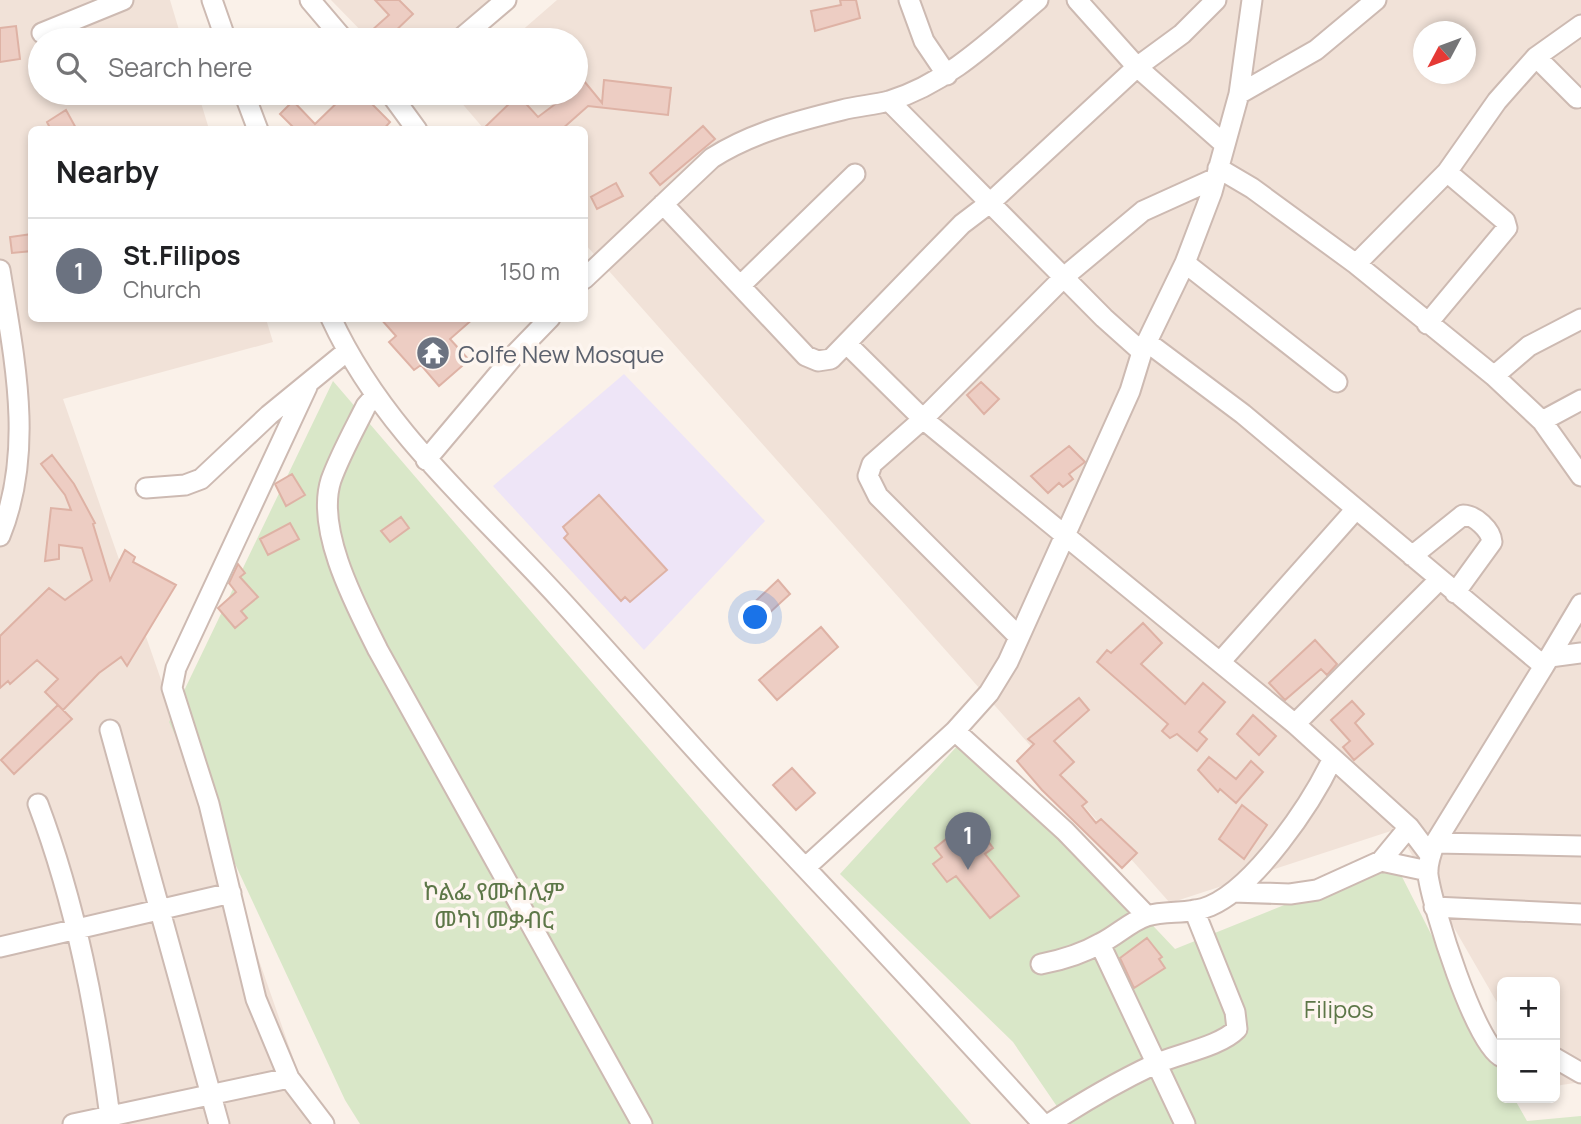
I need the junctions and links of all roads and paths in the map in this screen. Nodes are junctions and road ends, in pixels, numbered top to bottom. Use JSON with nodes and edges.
{"nodes":[{"id":1,"x":123,"y":0,"type":"edge"},
{"id":2,"x":212,"y":0,"type":"edge"},
{"id":3,"x":310,"y":0,"type":"edge"},
{"id":4,"x":908,"y":0,"type":"edge"},
{"id":5,"x":1038,"y":0,"type":"edge"},
{"id":6,"x":1077,"y":0,"type":"edge"},
{"id":7,"x":1216,"y":0,"type":"edge"},
{"id":8,"x":1252,"y":0,"type":"edge"},
{"id":9,"x":1376,"y":0,"type":"edge"},
{"id":10,"x":497,"y":2,"type":"edge"},
{"id":11,"x":1581,"y":24,"type":"edge"},
{"id":12,"x":54,"y":28,"type":"edge"},
{"id":13,"x":222,"y":28,"type":"edge"},
{"id":14,"x":334,"y":28,"type":"edge"},
{"id":15,"x":471,"y":28,"type":"edge"},
{"id":16,"x":1536,"y":57,"type":"junction"},
{"id":17,"x":1137,"y":67,"type":"junction"},
{"id":18,"x":947,"y":75,"type":"junction"},
{"id":19,"x":1239,"y":94,"type":"junction"},
{"id":20,"x":1577,"y":98,"type":"dead end"},
{"id":21,"x":889,"y":101,"type":"junction"},
{"id":22,"x":249,"y":105,"type":"edge"},
{"id":23,"x":401,"y":105,"type":"edge"},
{"id":24,"x":256,"y":126,"type":"edge"},
{"id":25,"x":414,"y":126,"type":"edge"},
{"id":26,"x":1223,"y":144,"type":"junction"},
{"id":27,"x":1447,"y":172,"type":"junction"},
{"id":28,"x":1217,"y":173,"type":"junction"},
{"id":29,"x":855,"y":174,"type":"dead end"},
{"id":30,"x":991,"y":202,"type":"junction"},
{"id":31,"x":663,"y":204,"type":"junction"},
{"id":32,"x":1185,"y":263,"type":"junction"},
{"id":33,"x":1356,"y":264,"type":"junction"},
{"id":34,"x":0,"y":270,"type":"edge"},
{"id":35,"x":588,"y":274,"type":"edge"},
{"id":36,"x":1064,"y":277,"type":"junction"},
{"id":37,"x":741,"y":285,"type":"junction"},
{"id":38,"x":1581,"y":319,"type":"edge"},
{"id":39,"x":333,"y":322,"type":"edge"},
{"id":40,"x":546,"y":322,"type":"edge"},
{"id":41,"x":1427,"y":324,"type":"junction"},
{"id":42,"x":847,"y":344,"type":"junction"},
{"id":43,"x":1145,"y":347,"type":"junction"},
{"id":44,"x":346,"y":352,"type":"junction"},
{"id":45,"x":1494,"y":376,"type":"junction"},
{"id":46,"x":1337,"y":382,"type":"dead end"},
{"id":47,"x":307,"y":387,"type":"junction"},
{"id":48,"x":374,"y":397,"type":"junction"},
{"id":49,"x":1581,"y":400,"type":"edge"},
{"id":50,"x":923,"y":419,"type":"junction"},
{"id":51,"x":1542,"y":421,"type":"junction"},
{"id":52,"x":426,"y":460,"type":"junction"},
{"id":53,"x":1581,"y":476,"type":"edge"},
{"id":54,"x":146,"y":488,"type":"dead end"},
{"id":55,"x":1356,"y":509,"type":"junction"},
{"id":56,"x":0,"y":536,"type":"edge"},
{"id":57,"x":1064,"y":538,"type":"junction"},
{"id":58,"x":1412,"y":556,"type":"junction"},
{"id":59,"x":1440,"y":579,"type":"junction"},
{"id":60,"x":1455,"y":593,"type":"junction"},
{"id":61,"x":1581,"y":604,"type":"edge"},
{"id":62,"x":1020,"y":638,"type":"junction"},
{"id":63,"x":1581,"y":653,"type":"edge"},
{"id":64,"x":1221,"y":661,"type":"junction"},
{"id":65,"x":1547,"y":662,"type":"junction"},
{"id":66,"x":1295,"y":724,"type":"junction"},
{"id":67,"x":110,"y":730,"type":"dead end"},
{"id":68,"x":955,"y":731,"type":"junction"},
{"id":69,"x":1332,"y":760,"type":"junction"},
{"id":70,"x":38,"y":804,"type":"dead end"},
{"id":71,"x":1409,"y":827,"type":"junction"},
{"id":72,"x":1581,"y":846,"type":"edge"},
{"id":73,"x":1431,"y":856,"type":"junction"},
{"id":74,"x":1381,"y":861,"type":"junction"},
{"id":75,"x":806,"y":867,"type":"junction"},
{"id":76,"x":1233,"y":892,"type":"junction"},
{"id":77,"x":231,"y":893,"type":"junction"},
{"id":78,"x":1434,"y":907,"type":"junction"},
{"id":79,"x":162,"y":911,"type":"junction"},
{"id":80,"x":1194,"y":911,"type":"junction"},
{"id":81,"x":1581,"y":914,"type":"edge"},
{"id":82,"x":1147,"y":916,"type":"junction"},
{"id":83,"x":77,"y":930,"type":"junction"},
{"id":84,"x":1101,"y":944,"type":"junction"},
{"id":85,"x":0,"y":947,"type":"edge"},
{"id":86,"x":1041,"y":964,"type":"dead end"},
{"id":87,"x":1497,"y":1055,"type":"edge"},
{"id":88,"x":1560,"y":1059,"type":"edge"},
{"id":89,"x":1560,"y":1061,"type":"edge"},
{"id":90,"x":1581,"y":1062,"type":"edge"},
{"id":91,"x":1156,"y":1063,"type":"junction"},
{"id":92,"x":1581,"y":1073,"type":"edge"},
{"id":93,"x":289,"y":1078,"type":"junction"},
{"id":94,"x":212,"y":1093,"type":"junction"},
{"id":95,"x":110,"y":1117,"type":"junction"},
{"id":96,"x":131,"y":1119,"type":"edge"},
{"id":97,"x":73,"y":1124,"type":"edge"},
{"id":98,"x":219,"y":1124,"type":"edge"},
{"id":99,"x":324,"y":1124,"type":"edge"},
{"id":100,"x":642,"y":1124,"type":"edge"},
{"id":101,"x":1043,"y":1124,"type":"edge"},
{"id":102,"x":1049,"y":1124,"type":"edge"},
{"id":103,"x":1185,"y":1124,"type":"edge"}],
"edges":[{"from":1,"to":12,"type":"street"},
{"from":2,"to":13,"type":"street"},
{"from":3,"to":14,"type":"street"},
{"from":4,"to":18,"type":"street"},
{"from":5,"to":18,"type":"street"},
{"from":6,"to":17,"type":"street"},
{"from":7,"to":17,"type":"street"},
{"from":8,"to":19,"type":"street"},
{"from":9,"to":19,"type":"street"},
{"from":10,"to":15,"type":"street"},
{"from":11,"to":16,"type":"street"},
{"from":16,"to":20,"type":"street"},
{"from":16,"to":27,"type":"street"},
{"from":17,"to":26,"type":"street"},
{"from":17,"to":30,"type":"street"},
{"from":18,"to":21,"type":"street"},
{"from":19,"to":26,"type":"street"},
{"from":21,"to":30,"type":"street"},
{"from":21,"to":31,"type":"street"},
{"from":22,"to":24,"type":"street"},
{"from":23,"to":25,"type":"street"},
{"from":26,"to":28,"type":"street"},
{"from":27,"to":33,"type":"street"},
{"from":27,"to":41,"type":"street"},
{"from":28,"to":32,"type":"street"},
{"from":28,"to":33,"type":"street"},
{"from":28,"to":36,"type":"street"},
{"from":29,"to":37,"type":"street"},
{"from":30,"to":36,"type":"street"},
{"from":30,"to":42,"type":"street"},
{"from":31,"to":35,"type":"street"},
{"from":31,"to":37,"type":"street"},
{"from":32,"to":43,"type":"street"},
{"from":32,"to":46,"type":"street"},
{"from":33,"to":41,"type":"street"},
{"from":34,"to":56,"type":"street"},
{"from":36,"to":43,"type":"street"},
{"from":36,"to":50,"type":"street"},
{"from":37,"to":42,"type":"street"},
{"from":38,"to":45,"type":"street"},
{"from":39,"to":44,"type":"street"},
{"from":40,"to":52,"type":"street"},
{"from":41,"to":45,"type":"street"},
{"from":42,"to":50,"type":"street"},
{"from":43,"to":55,"type":"street"},
{"from":43,"to":57,"type":"street"},
{"from":44,"to":47,"type":"street"},
{"from":44,"to":48,"type":"street"},
{"from":45,"to":51,"type":"street"},
{"from":47,"to":54,"type":"street"},
{"from":47,"to":77,"type":"street"},
{"from":48,"to":52,"type":"street"},
{"from":48,"to":100,"type":"street"},
{"from":49,"to":51,"type":"street"},
{"from":50,"to":57,"type":"street"},
{"from":50,"to":62,"type":"street"},
{"from":51,"to":53,"type":"street"},
{"from":52,"to":75,"type":"street"},
{"from":55,"to":58,"type":"street"},
{"from":55,"to":64,"type":"street"},
{"from":57,"to":62,"type":"street"},
{"from":57,"to":64,"type":"street"},
{"from":58,"to":59,"type":"street"},
{"from":58,"to":60,"type":"street"},
{"from":59,"to":60,"type":"street"},
{"from":59,"to":66,"type":"street"},
{"from":60,"to":65,"type":"street"},
{"from":61,"to":65,"type":"street"},
{"from":62,"to":68,"type":"street"},
{"from":63,"to":65,"type":"street"},
{"from":64,"to":66,"type":"street"},
{"from":65,"to":73,"type":"street"},
{"from":66,"to":69,"type":"street"},
{"from":67,"to":79,"type":"street"},
{"from":68,"to":75,"type":"street"},
{"from":68,"to":82,"type":"street"},
{"from":69,"to":71,"type":"street"},
{"from":69,"to":76,"type":"street"},
{"from":70,"to":83,"type":"street"},
{"from":71,"to":73,"type":"street"},
{"from":71,"to":74,"type":"street"},
{"from":72,"to":73,"type":"street"},
{"from":73,"to":74,"type":"street"},
{"from":73,"to":78,"type":"street"},
{"from":74,"to":76,"type":"street"},
{"from":75,"to":101,"type":"street"},
{"from":76,"to":80,"type":"street"},
{"from":77,"to":79,"type":"street"},
{"from":77,"to":93,"type":"street"},
{"from":78,"to":81,"type":"street"},
{"from":78,"to":87,"type":"street"},
{"from":79,"to":83,"type":"street"},
{"from":79,"to":94,"type":"street"},
{"from":80,"to":82,"type":"street"},
{"from":80,"to":91,"type":"street"},
{"from":82,"to":84,"type":"street"},
{"from":83,"to":85,"type":"street"},
{"from":83,"to":95,"type":"street"},
{"from":84,"to":86,"type":"street"},
{"from":84,"to":91,"type":"street"},
{"from":88,"to":90,"type":"street"},
{"from":89,"to":92,"type":"street"},
{"from":91,"to":102,"type":"street"},
{"from":91,"to":103,"type":"street"},
{"from":93,"to":94,"type":"street"},
{"from":93,"to":99,"type":"street"},
{"from":94,"to":96,"type":"street"},
{"from":94,"to":98,"type":"street"},
{"from":95,"to":96,"type":"street"},
{"from":95,"to":97,"type":"street"}]}
